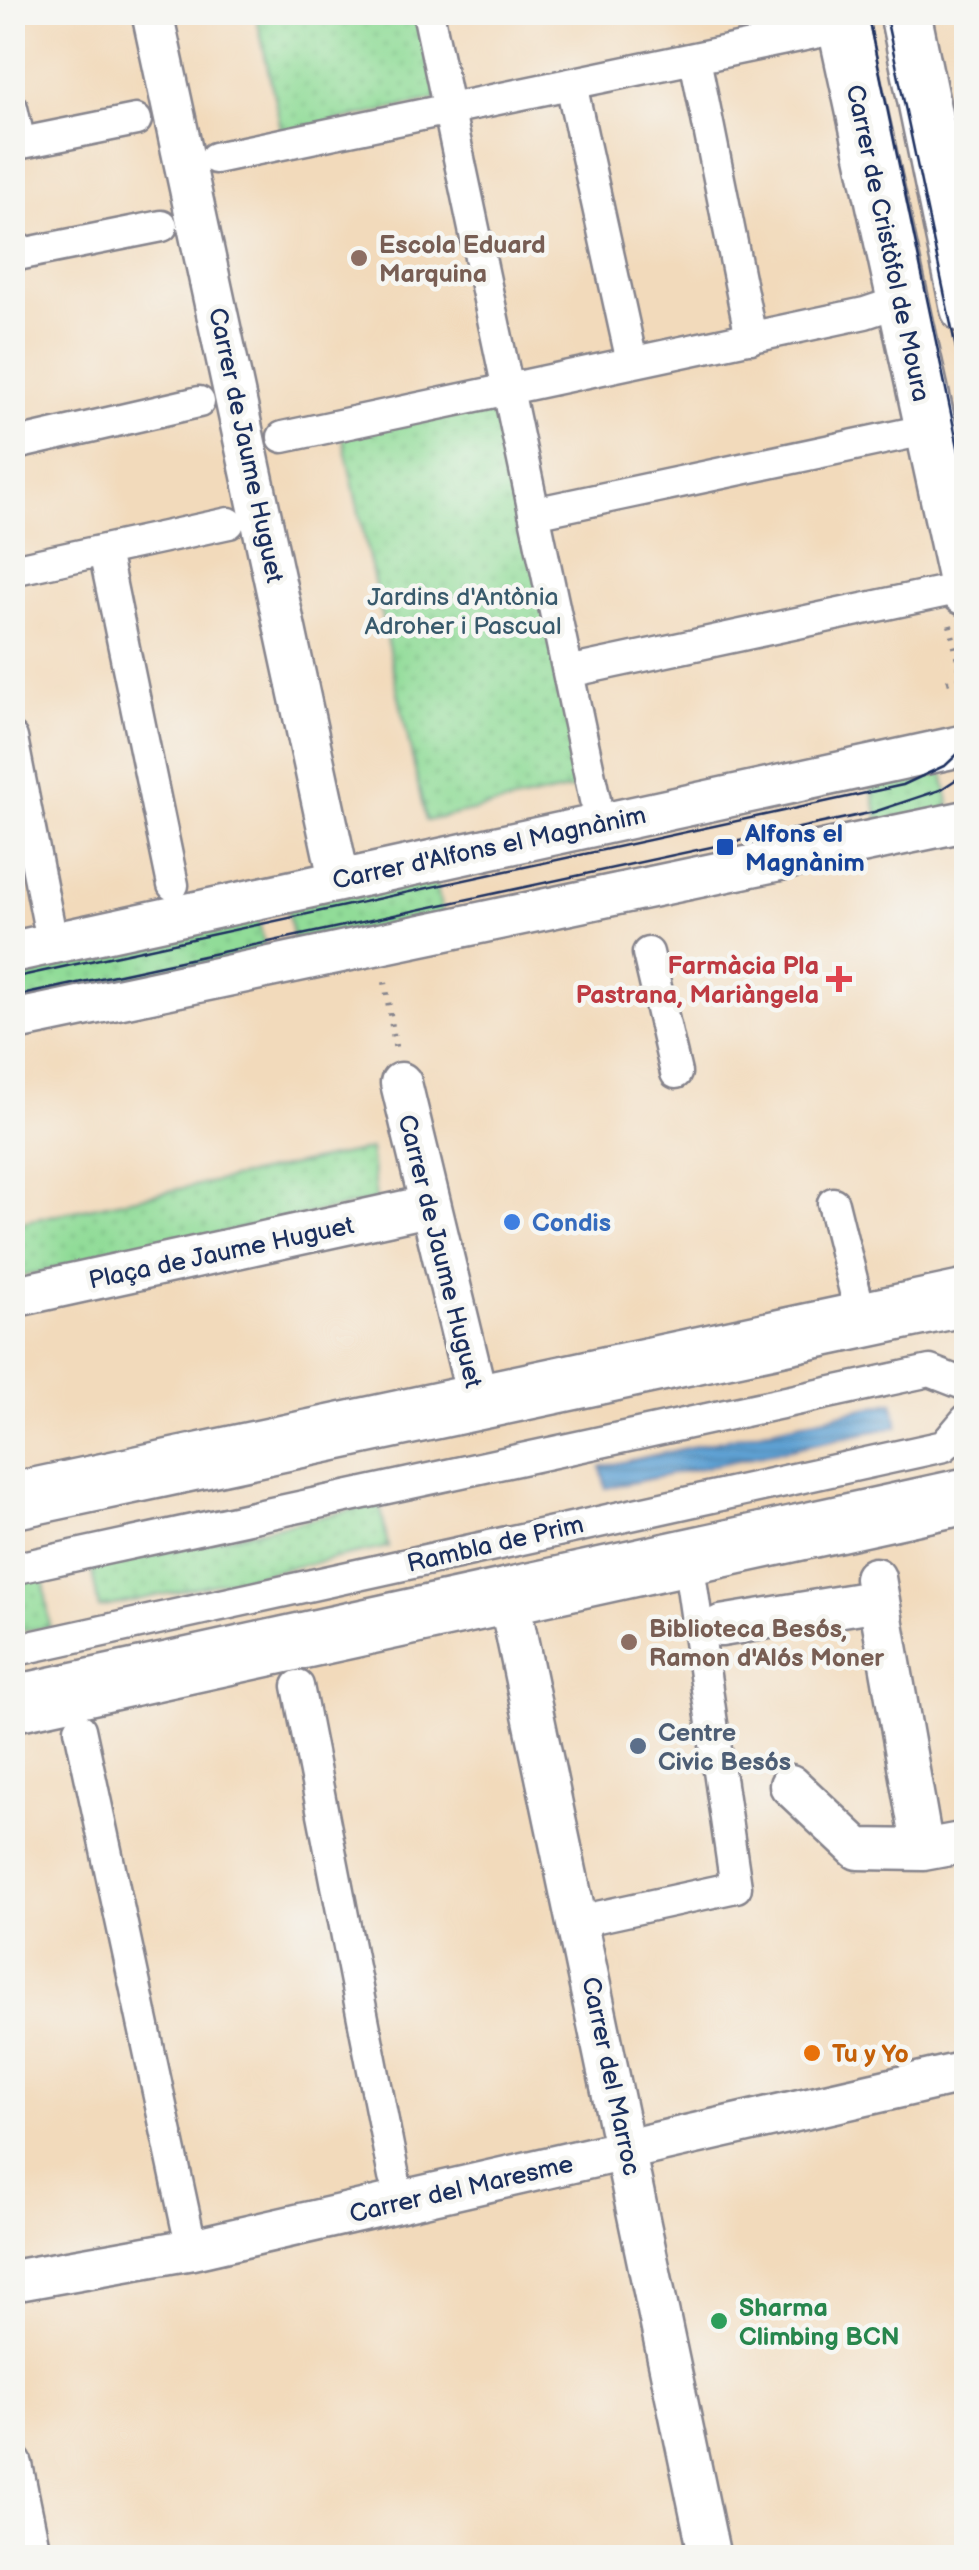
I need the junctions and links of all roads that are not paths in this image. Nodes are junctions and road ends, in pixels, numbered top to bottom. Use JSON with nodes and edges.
{"nodes":[{"id":1,"x":152,"y":12,"type":"edge"},
{"id":2,"x":428,"y":12,"type":"edge"},
{"id":3,"x":908,"y":13,"type":"edge"},
{"id":4,"x":841,"y":20,"type":"edge"},
{"id":5,"x":695,"y":60,"type":"junction"},
{"id":6,"x":571,"y":84,"type":"junction"},
{"id":7,"x":12,"y":108,"type":"edge"},
{"id":8,"x":449,"y":108,"type":"junction"},
{"id":9,"x":136,"y":120,"type":"dead end"},
{"id":10,"x":16,"y":144,"type":"edge"},
{"id":11,"x":216,"y":158,"type":"dead end"},
{"id":12,"x":162,"y":226,"type":"dead end"},
{"id":13,"x":12,"y":256,"type":"edge"},
{"id":14,"x":901,"y":301,"type":"junction"},
{"id":15,"x":966,"y":304,"type":"edge"},
{"id":16,"x":751,"y":338,"type":"junction"},
{"id":17,"x":632,"y":362,"type":"junction"},
{"id":18,"x":508,"y":388,"type":"junction"},
{"id":19,"x":199,"y":402,"type":"dead end"},
{"id":20,"x":930,"y":429,"type":"junction"},
{"id":21,"x":283,"y":437,"type":"dead end"},
{"id":22,"x":12,"y":445,"type":"edge"},
{"id":23,"x":534,"y":512,"type":"junction"},
{"id":24,"x":228,"y":523,"type":"dead end"},
{"id":25,"x":104,"y":551,"type":"junction"},
{"id":26,"x":12,"y":570,"type":"edge"},
{"id":27,"x":966,"y":589,"type":"edge"},
{"id":28,"x":568,"y":672,"type":"junction"},
{"id":29,"x":12,"y":738,"type":"edge"},
{"id":30,"x":966,"y":744,"type":"edge"},
{"id":31,"x":594,"y":800,"type":"dead end"},
{"id":32,"x":966,"y":822,"type":"edge"},
{"id":33,"x":339,"y":879,"type":"junction"},
{"id":34,"x":172,"y":885,"type":"dead end"},
{"id":35,"x":48,"y":920,"type":"dead end"},
{"id":36,"x":12,"y":952,"type":"edge"},
{"id":37,"x":648,"y":952,"type":"dead end"},
{"id":38,"x":12,"y":1021,"type":"edge"},
{"id":39,"x":676,"y":1073,"type":"dead end"},
{"id":40,"x":401,"y":1082,"type":"road end"},
{"id":41,"x":834,"y":1204,"type":"dead end"},
{"id":42,"x":428,"y":1206,"type":"junction"},
{"id":43,"x":12,"y":1297,"type":"edge"},
{"id":44,"x":966,"y":1298,"type":"edge"},
{"id":45,"x":862,"y":1320,"type":"junction"},
{"id":46,"x":966,"y":1385,"type":"edge"},
{"id":47,"x":478,"y":1401,"type":"junction"},
{"id":48,"x":966,"y":1420,"type":"edge"},
{"id":49,"x":966,"y":1496,"type":"edge"},
{"id":50,"x":12,"y":1500,"type":"edge"},
{"id":51,"x":12,"y":1569,"type":"edge"},
{"id":52,"x":690,"y":1573,"type":"dead end"},
{"id":53,"x":508,"y":1595,"type":"junction"},
{"id":54,"x":721,"y":1626,"type":"dead end"},
{"id":55,"x":12,"y":1651,"type":"edge"},
{"id":56,"x":298,"y":1686,"type":"dead end"},
{"id":57,"x":12,"y":1704,"type":"edge"},
{"id":58,"x":80,"y":1729,"type":"dead end"},
{"id":59,"x":790,"y":1785,"type":"dead end"},
{"id":60,"x":966,"y":1842,"type":"edge"},
{"id":61,"x":923,"y":1850,"type":"junction"},
{"id":62,"x":579,"y":1921,"type":"junction"},
{"id":63,"x":966,"y":2072,"type":"edge"},
{"id":64,"x":628,"y":2151,"type":"junction"},
{"id":65,"x":394,"y":2177,"type":"dead end"},
{"id":66,"x":187,"y":2227,"type":"dead end"},
{"id":67,"x":12,"y":2281,"type":"edge"},
{"id":68,"x":12,"y":2465,"type":"edge"},
{"id":69,"x":32,"y":2558,"type":"edge"},
{"id":70,"x":710,"y":2558,"type":"edge"}],
"edges":[{"from":1,"to":33,"type":"street","name":"Carrer de Jaume Huguet"},
{"from":2,"to":8,"type":"street"},
{"from":3,"to":15,"type":"street"},
{"from":4,"to":5,"type":"street"},
{"from":4,"to":14,"type":"street","name":"Carrer de Cristòfol de Moura"},
{"from":5,"to":6,"type":"street"},
{"from":5,"to":16,"type":"street"},
{"from":6,"to":8,"type":"street"},
{"from":6,"to":17,"type":"street"},
{"from":7,"to":10,"type":"street"},
{"from":8,"to":11,"type":"street"},
{"from":8,"to":18,"type":"street"},
{"from":9,"to":10,"type":"street"},
{"from":12,"to":13,"type":"street"},
{"from":14,"to":16,"type":"street"},
{"from":14,"to":20,"type":"street","name":"Carrer de Cristòfol de Moura"},
{"from":16,"to":17,"type":"street"},
{"from":17,"to":18,"type":"street"},
{"from":18,"to":21,"type":"street"},
{"from":18,"to":23,"type":"street"},
{"from":19,"to":22,"type":"street"},
{"from":20,"to":23,"type":"street"},
{"from":20,"to":27,"type":"street","name":"Carrer de Cristòfol de Moura"},
{"from":23,"to":28,"type":"street"},
{"from":24,"to":25,"type":"street"},
{"from":25,"to":26,"type":"street"},
{"from":25,"to":34,"type":"street"},
{"from":27,"to":28,"type":"street"},
{"from":28,"to":31,"type":"street"},
{"from":29,"to":35,"type":"street"},
{"from":30,"to":33,"type":"street","name":"Carrer d'Alfons el Magnànim"},
{"from":32,"to":38,"type":"street"},
{"from":33,"to":36,"type":"street","name":"Carrer d'Alfons el Magnànim"},
{"from":37,"to":39,"type":"street"},
{"from":40,"to":42,"type":"street","name":"Carrer de Jaume Huguet"},
{"from":41,"to":45,"type":"street"},
{"from":42,"to":43,"type":"street","name":"Plaça de Jaume Huguet"},
{"from":42,"to":47,"type":"street","name":"Carrer de Jaume Huguet"},
{"from":44,"to":45,"type":"main road"},
{"from":45,"to":47,"type":"main road"},
{"from":46,"to":51,"type":"street"},
{"from":47,"to":50,"type":"main road"},
{"from":48,"to":55,"type":"street","name":"Rambla de Prim"},
{"from":49,"to":53,"type":"main road","name":"Rambla de Prim"},
{"from":52,"to":62,"type":"street"},
{"from":53,"to":57,"type":"main road","name":"Rambla de Prim"},
{"from":53,"to":62,"type":"street","name":"Carrer del Marroc"},
{"from":54,"to":61,"type":"street"},
{"from":56,"to":65,"type":"street"},
{"from":58,"to":66,"type":"street"},
{"from":59,"to":61,"type":"street"},
{"from":60,"to":61,"type":"street"},
{"from":62,"to":64,"type":"street","name":"Carrer del Marroc"},
{"from":63,"to":64,"type":"street","name":"Carrer del Maresme"},
{"from":64,"to":67,"type":"street","name":"Carrer del Maresme"},
{"from":64,"to":70,"type":"street","name":"Carrer del Marroc"},
{"from":68,"to":69,"type":"street"}]}
